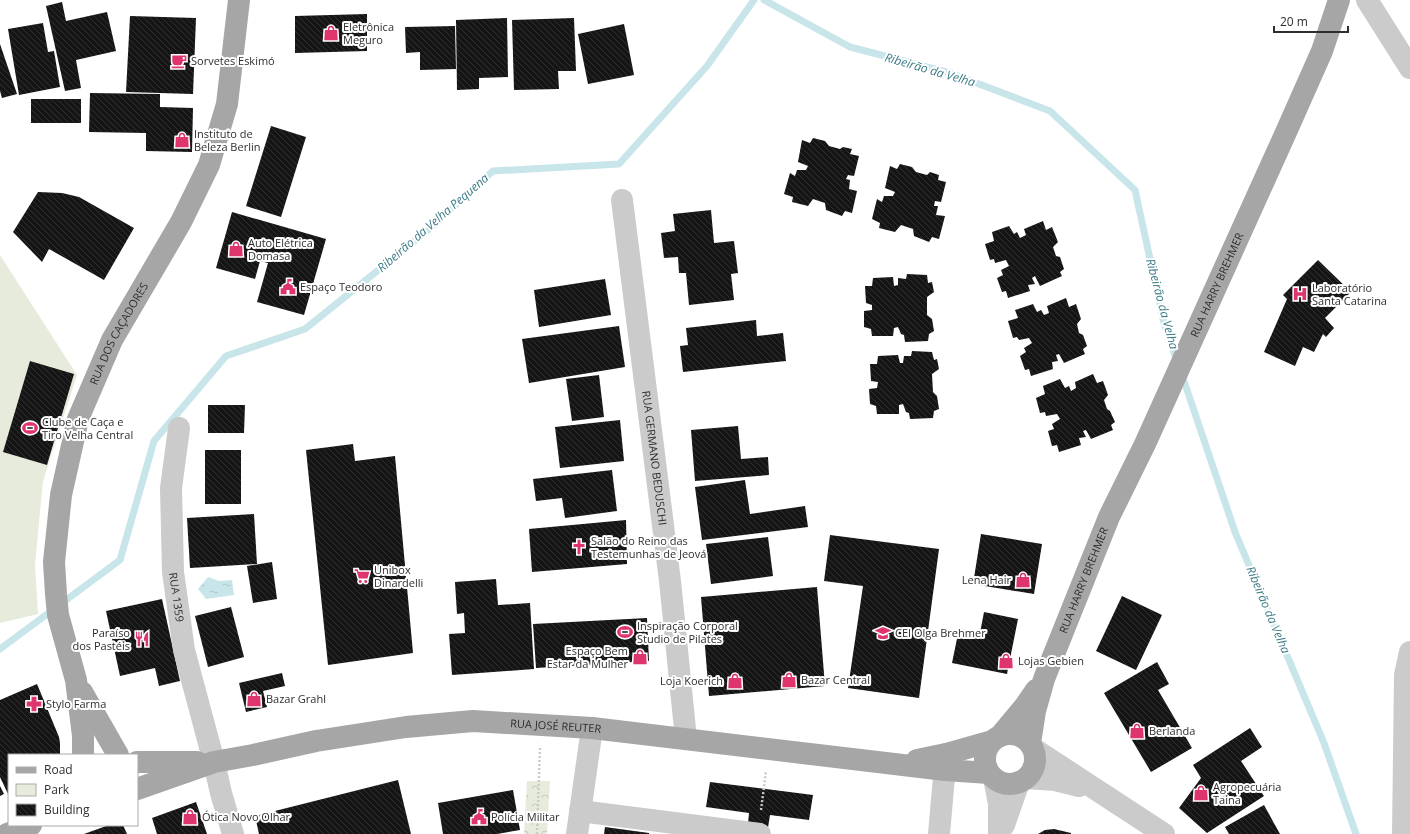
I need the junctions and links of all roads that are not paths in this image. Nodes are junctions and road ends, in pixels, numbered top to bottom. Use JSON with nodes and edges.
{"nodes":[{"id":1,"x":239,"y":0,"type":"edge"},
{"id":2,"x":1339,"y":0,"type":"edge"},
{"id":3,"x":1368,"y":0,"type":"edge"},
{"id":4,"x":1410,"y":68,"type":"edge"},
{"id":5,"x":622,"y":200,"type":"dead end"},
{"id":6,"x":179,"y":428,"type":"dead end"},
{"id":7,"x":1410,"y":652,"type":"edge"},
{"id":8,"x":1044,"y":679,"type":"junction"},
{"id":9,"x":76,"y":680,"type":"junction"},
{"id":10,"x":592,"y":728,"type":"junction"},
{"id":11,"x":996,"y":738,"type":"junction"},
{"id":12,"x":686,"y":739,"type":"junction"},
{"id":13,"x":1032,"y":746,"type":"junction"},
{"id":14,"x":83,"y":754,"type":"edge"},
{"id":15,"x":117,"y":754,"type":"edge"},
{"id":16,"x":138,"y":762,"type":"edge"},
{"id":17,"x":214,"y":762,"type":"junction"},
{"id":18,"x":945,"y":762,"type":"junction"},
{"id":19,"x":992,"y":775,"type":"junction"},
{"id":20,"x":1023,"y":780,"type":"junction"},
{"id":21,"x":138,"y":789,"type":"edge"},
{"id":22,"x":1096,"y":790,"type":"junction"},
{"id":23,"x":580,"y":811,"type":"junction"},
{"id":24,"x":16,"y":826,"type":"edge"},
{"id":25,"x":28,"y":826,"type":"edge"},
{"id":26,"x":5,"y":834,"type":"edge"},
{"id":27,"x":233,"y":834,"type":"edge"},
{"id":28,"x":576,"y":834,"type":"edge"},
{"id":29,"x":757,"y":834,"type":"edge"},
{"id":30,"x":760,"y":834,"type":"edge"},
{"id":31,"x":939,"y":834,"type":"edge"},
{"id":32,"x":1000,"y":834,"type":"edge"},
{"id":33,"x":1164,"y":834,"type":"edge"},
{"id":34,"x":1403,"y":834,"type":"edge"}],
"edges":[{"from":1,"to":9,"type":"main road","name":"RUA DOS CAÇADORES"},
{"from":2,"to":8,"type":"main road","name":"RUA HARRY BREHMER"},
{"from":3,"to":4,"type":"street"},
{"from":5,"to":12,"type":"street","name":"RUA GERMANO BEDUSCHI"},
{"from":6,"to":17,"type":"street","name":"RUA 1359"},
{"from":7,"to":34,"type":"street"},
{"from":8,"to":11,"type":"main road","name":"RUA HARRY BREHMER"},
{"from":8,"to":13,"type":"main road","name":"RUA HARRY BREHMER"},
{"from":9,"to":14,"type":"main road","name":"RUA DOS CAÇADORES"},
{"from":9,"to":15,"type":"main road","name":"RUA DOS CAÇADORES"},
{"from":10,"to":12,"type":"main road","name":"RUA JOSÉ REUTER"},
{"from":10,"to":17,"type":"main road","name":"RUA JOSÉ REUTER"},
{"from":10,"to":23,"type":"street"},
{"from":11,"to":13,"type":"main road"},
{"from":11,"to":18,"type":"main road","name":"RUA JOSÉ REUTER"},
{"from":11,"to":19,"type":"main road"},
{"from":12,"to":18,"type":"main road","name":"RUA JOSÉ REUTER"},
{"from":13,"to":20,"type":"main road"},
{"from":13,"to":22,"type":"street"},
{"from":16,"to":17,"type":"main road","name":"RUA JOSÉ REUTER"},
{"from":17,"to":21,"type":"main road","name":"RUA JOSÉ REUTER"},
{"from":17,"to":27,"type":"street","name":"RUA 1359"},
{"from":18,"to":19,"type":"main road","name":"RUA JOSÉ REUTER"},
{"from":18,"to":31,"type":"street"},
{"from":19,"to":20,"type":"main road"},
{"from":19,"to":32,"type":"street"},
{"from":20,"to":22,"type":"street"},
{"from":20,"to":32,"type":"street"},
{"from":22,"to":33,"type":"street"},
{"from":23,"to":28,"type":"street"},
{"from":23,"to":29,"type":"street"},
{"from":24,"to":26,"type":"main road"},
{"from":25,"to":26,"type":"main road"},
{"from":29,"to":30,"type":"street"}]}
